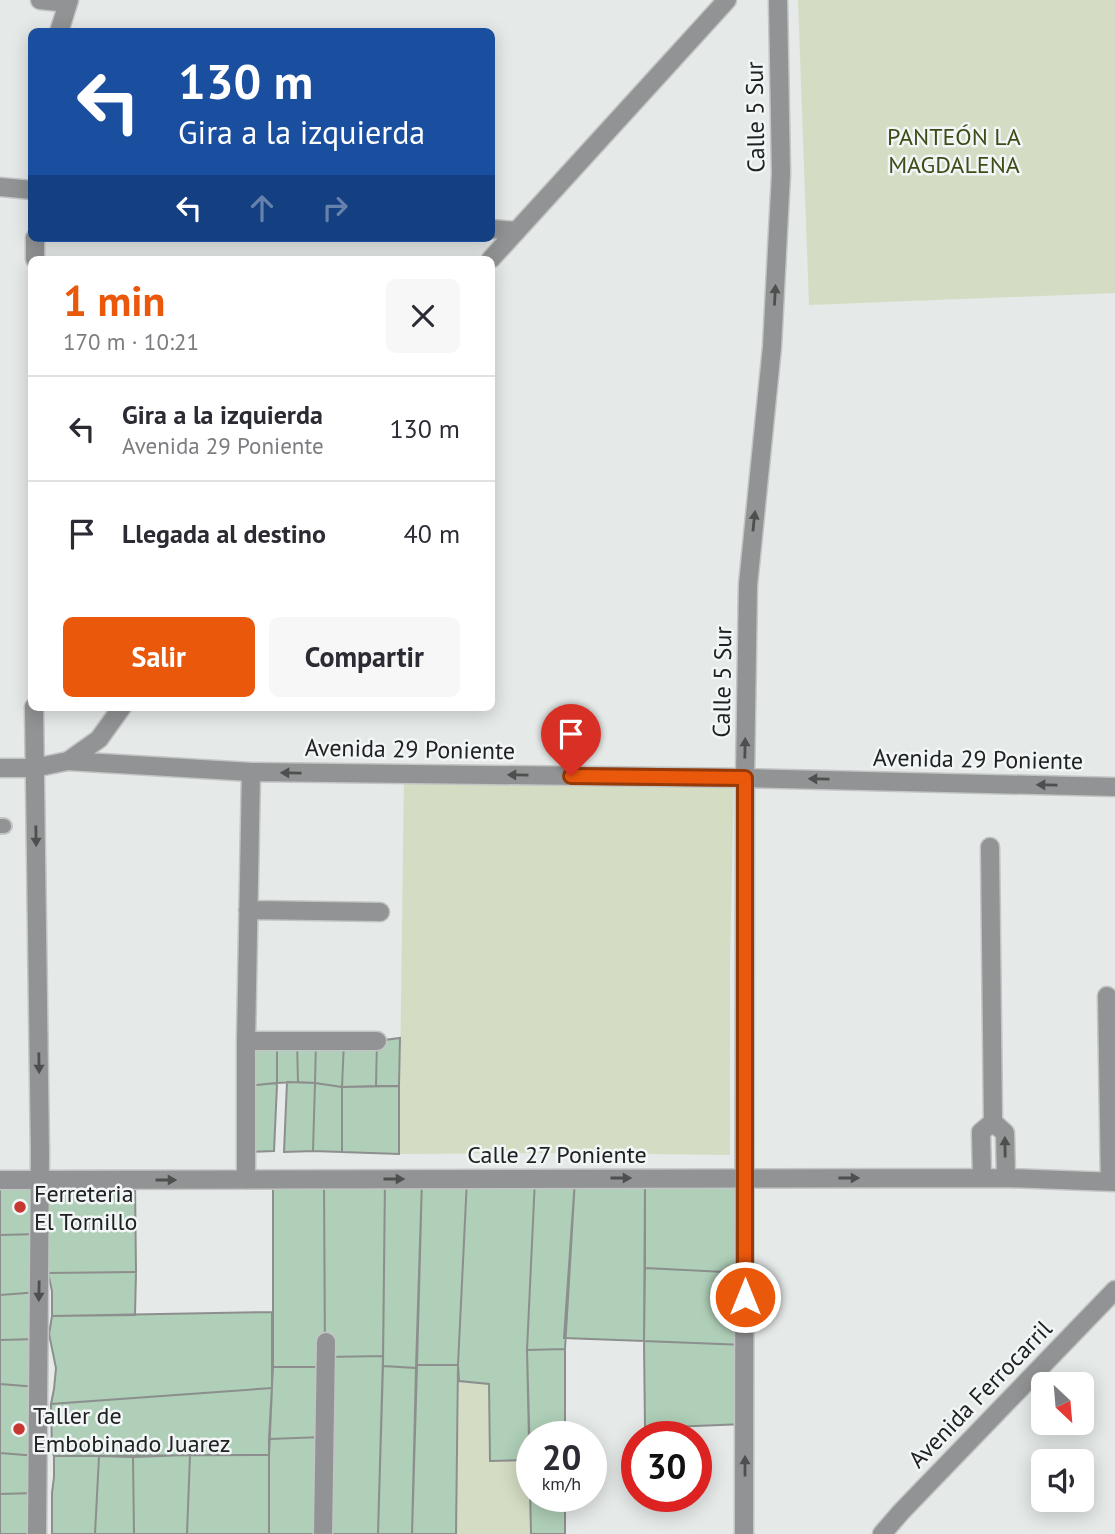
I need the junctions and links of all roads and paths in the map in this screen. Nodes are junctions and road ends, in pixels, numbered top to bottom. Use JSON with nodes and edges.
{"nodes":[{"id":1,"x":40,"y":0,"type":"edge"},
{"id":2,"x":727,"y":0,"type":"edge"},
{"id":3,"x":778,"y":0,"type":"edge"},
{"id":4,"x":69,"y":2,"type":"edge"},
{"id":5,"x":60,"y":28,"type":"edge"},
{"id":6,"x":0,"y":187,"type":"edge"},
{"id":7,"x":28,"y":190,"type":"edge"},
{"id":8,"x":495,"y":229,"type":"edge"},
{"id":9,"x":516,"y":231,"type":"junction"},
{"id":10,"x":494,"y":256,"type":"edge"},
{"id":11,"x":34,"y":711,"type":"edge"},
{"id":12,"x":119,"y":711,"type":"edge"},
{"id":13,"x":68,"y":761,"type":"junction"},
{"id":14,"x":0,"y":768,"type":"edge"},
{"id":15,"x":34,"y":768,"type":"junction"},
{"id":16,"x":251,"y":772,"type":"junction"},
{"id":17,"x":745,"y":778,"type":"junction"},
{"id":18,"x":1115,"y":787,"type":"edge"},
{"id":19,"x":990,"y":846,"type":"dead end"},
{"id":20,"x":248,"y":910,"type":"junction"},
{"id":21,"x":380,"y":912,"type":"dead end"},
{"id":22,"x":1107,"y":996,"type":"dead end"},
{"id":23,"x":246,"y":1041,"type":"junction"},
{"id":24,"x":377,"y":1041,"type":"dead end"},
{"id":25,"x":993,"y":1122,"type":"junction"},
{"id":26,"x":745,"y":1178,"type":"junction"},
{"id":27,"x":982,"y":1178,"type":"junction"},
{"id":28,"x":1006,"y":1178,"type":"junction"},
{"id":29,"x":0,"y":1180,"type":"edge"},
{"id":30,"x":40,"y":1180,"type":"junction"},
{"id":31,"x":246,"y":1180,"type":"junction"},
{"id":32,"x":1113,"y":1182,"type":"edge"},
{"id":33,"x":1115,"y":1290,"type":"edge"},
{"id":34,"x":326,"y":1342,"type":"dead end"},
{"id":35,"x":37,"y":1534,"type":"edge"},
{"id":36,"x":323,"y":1534,"type":"edge"},
{"id":37,"x":744,"y":1534,"type":"edge"},
{"id":38,"x":882,"y":1534,"type":"edge"}],
"edges":[{"from":1,"to":4,"type":"street"},
{"from":2,"to":9,"type":"street"},
{"from":17,"to":3,"type":"street","name":"Calle 5 Sur","one_way":true},
{"from":4,"to":5,"type":"street"},
{"from":6,"to":7,"type":"street"},
{"from":8,"to":9,"type":"street"},
{"from":9,"to":10,"type":"street"},
{"from":11,"to":15,"type":"street"},
{"from":12,"to":13,"type":"street"},
{"from":13,"to":15,"type":"street","name":"Avenida 29 Poniente"},
{"from":13,"to":16,"type":"street","name":"Avenida 29 Poniente"},
{"from":14,"to":15,"type":"street","name":"Avenida 29 Poniente"},
{"from":15,"to":30,"type":"street","one_way":true},
{"from":17,"to":16,"type":"street","name":"Avenida 29 Poniente","one_way":true},
{"from":16,"to":20,"type":"street"},
{"from":18,"to":17,"type":"street","name":"Avenida 29 Poniente","one_way":true},
{"from":17,"to":26,"type":"street","name":"Calle 5 Sur"},
{"from":19,"to":25,"type":"street"},
{"from":20,"to":21,"type":"street"},
{"from":20,"to":23,"type":"street"},
{"from":22,"to":32,"type":"street"},
{"from":23,"to":24,"type":"street"},
{"from":23,"to":31,"type":"street"},
{"from":25,"to":27,"type":"street"},
{"from":28,"to":25,"type":"street","one_way":true},
{"from":26,"to":27,"type":"street","name":"Calle 27 Poniente","one_way":true},
{"from":31,"to":26,"type":"street","name":"Calle 27 Poniente","one_way":true},
{"from":37,"to":26,"type":"street","name":"Calle 5 Sur","one_way":true},
{"from":27,"to":28,"type":"street","name":"Calle 27 Poniente"},
{"from":28,"to":32,"type":"street","name":"Calle 27 Poniente"},
{"from":29,"to":30,"type":"street","name":"Calle 27 Poniente"},
{"from":30,"to":31,"type":"street","name":"Calle 27 Poniente","one_way":true},
{"from":30,"to":35,"type":"street","one_way":true},
{"from":33,"to":38,"type":"street","name":"Avenida Ferrocarril"},
{"from":34,"to":36,"type":"street"}]}
